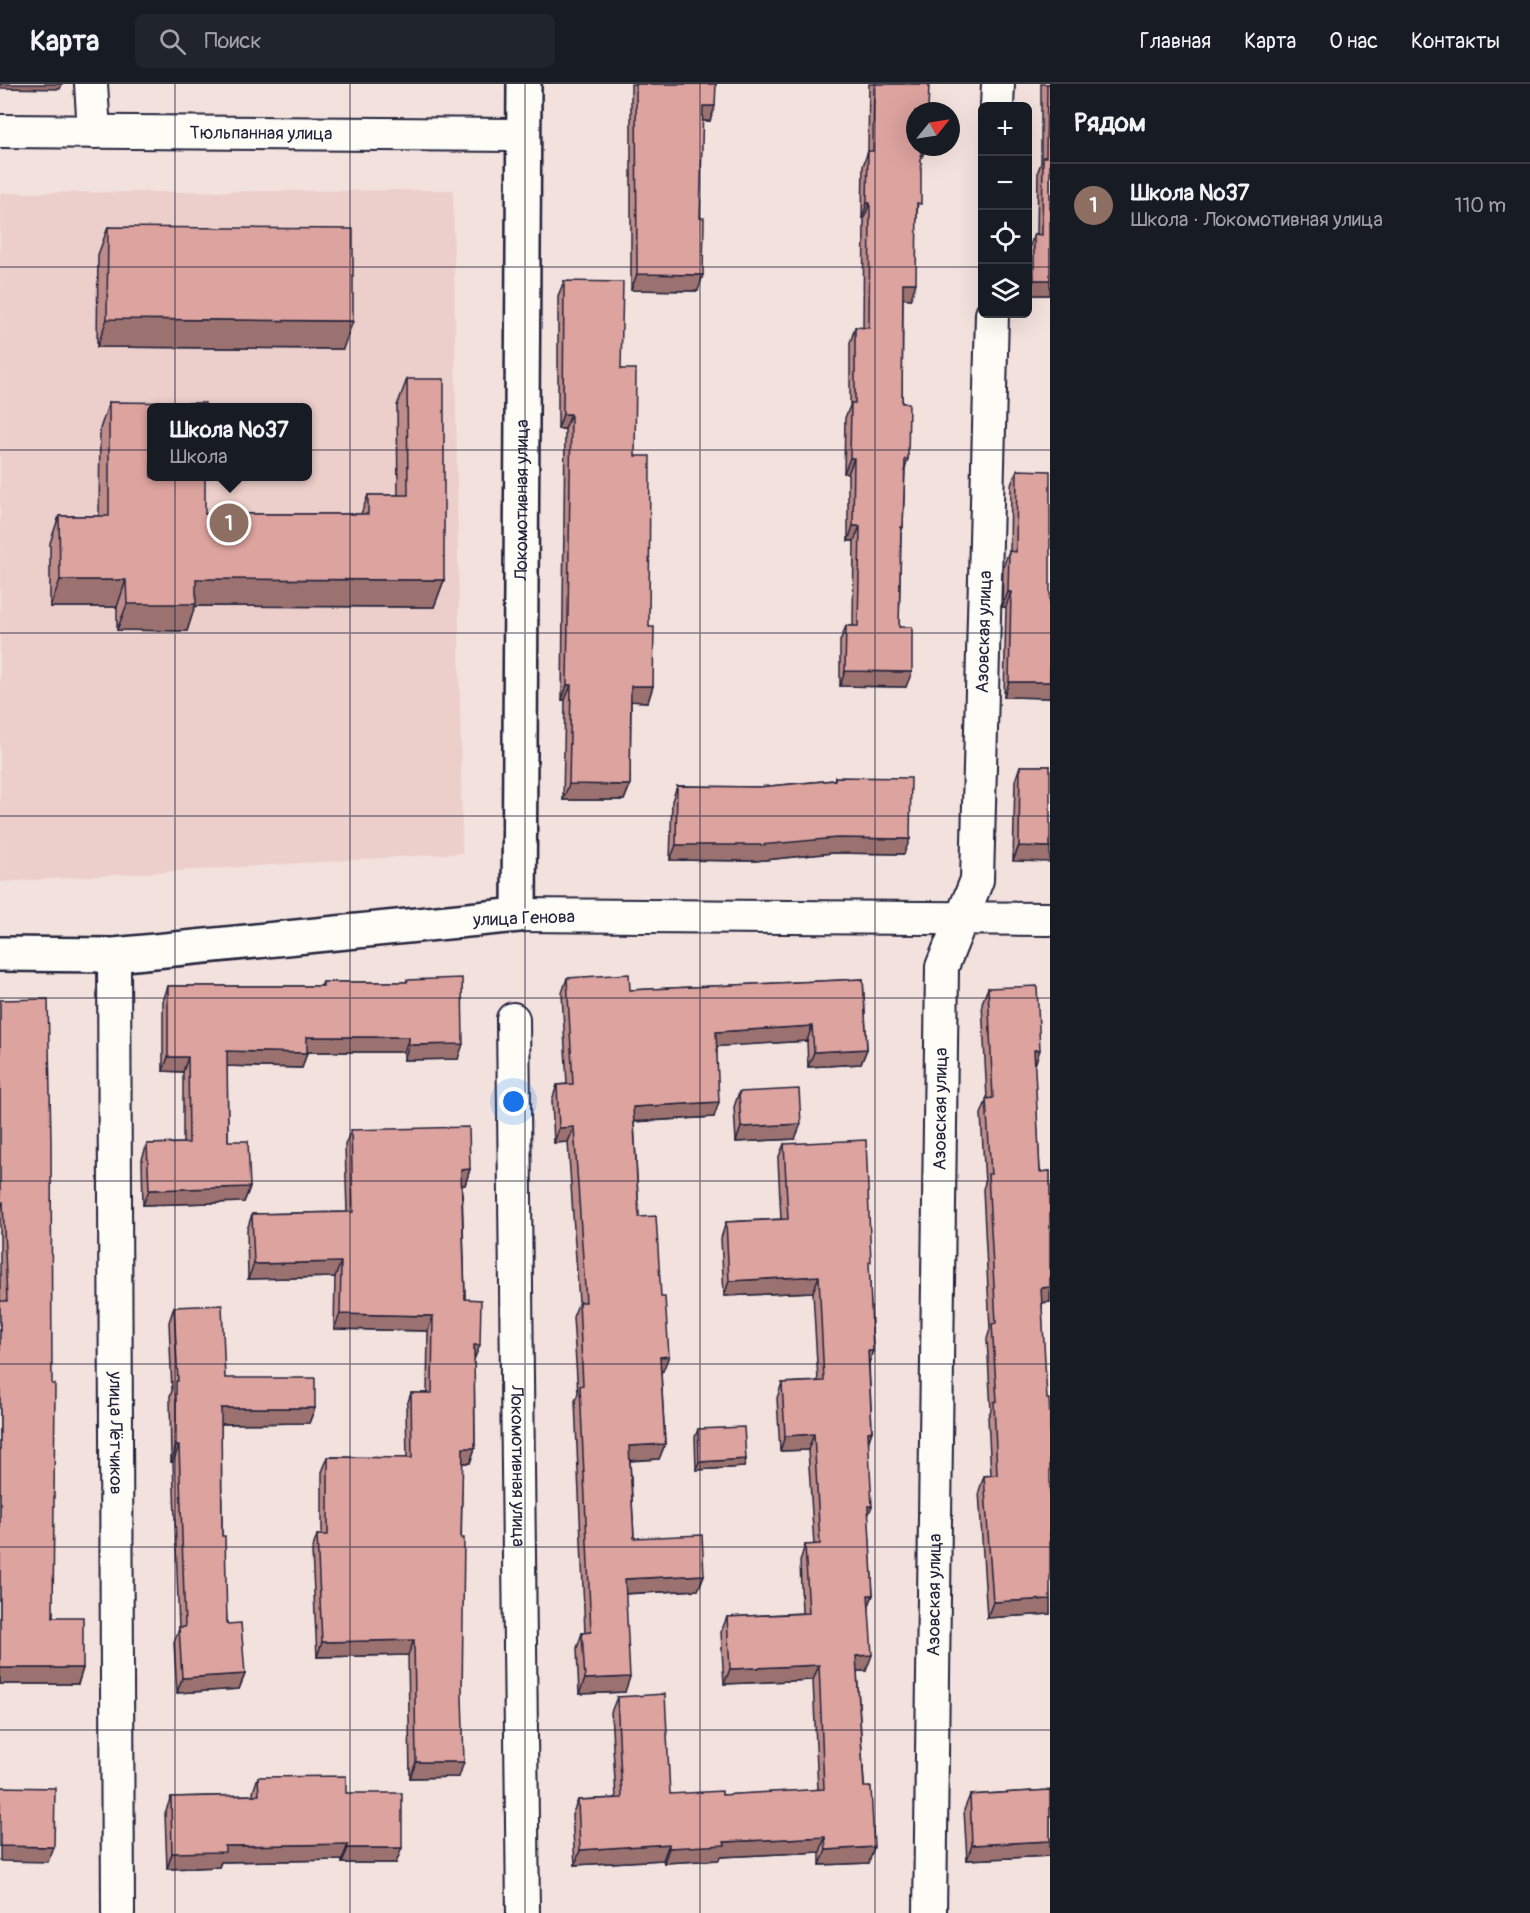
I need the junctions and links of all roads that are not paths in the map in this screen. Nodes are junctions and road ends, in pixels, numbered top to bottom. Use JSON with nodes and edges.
{"nodes":[{"id":1,"x":91,"y":84,"type":"edge"},
{"id":2,"x":524,"y":84,"type":"edge"},
{"id":3,"x":998,"y":84,"type":"edge"},
{"id":4,"x":997,"y":102,"type":"edge"},
{"id":5,"x":0,"y":131,"type":"edge"},
{"id":6,"x":94,"y":132,"type":"junction"},
{"id":7,"x":523,"y":135,"type":"junction"},
{"id":8,"x":992,"y":318,"type":"edge"},
{"id":9,"x":519,"y":915,"type":"junction"},
{"id":10,"x":963,"y":919,"type":"junction"},
{"id":11,"x":1050,"y":920,"type":"edge"},
{"id":12,"x":0,"y":954,"type":"edge"},
{"id":13,"x":114,"y":955,"type":"junction"},
{"id":14,"x":513,"y":1019,"type":"dead end"},
{"id":15,"x":118,"y":1913,"type":"edge"},
{"id":16,"x":523,"y":1913,"type":"edge"},
{"id":17,"x":930,"y":1913,"type":"edge"}],
"edges":[{"from":1,"to":6,"type":"street"},
{"from":2,"to":7,"type":"main road","name":"Локомотивная улица"},
{"from":3,"to":4,"type":"street"},
{"from":5,"to":6,"type":"street","name":"Тюльпанная улица"},
{"from":6,"to":7,"type":"street","name":"Тюльпанная улица"},
{"from":7,"to":9,"type":"main road","name":"Локомотивная улица"},
{"from":8,"to":10,"type":"street","name":"Азовская улица"},
{"from":9,"to":10,"type":"street","name":"улица Генова"},
{"from":9,"to":13,"type":"main road","name":"улица Генова"},
{"from":10,"to":11,"type":"street","name":"улица Генова"},
{"from":10,"to":17,"type":"street","name":"Азовская улица"},
{"from":12,"to":13,"type":"main road","name":"улица Генова"},
{"from":13,"to":15,"type":"street","name":"улица Лётчиков"},
{"from":14,"to":16,"type":"street","name":"Локомотивная улица"}]}
